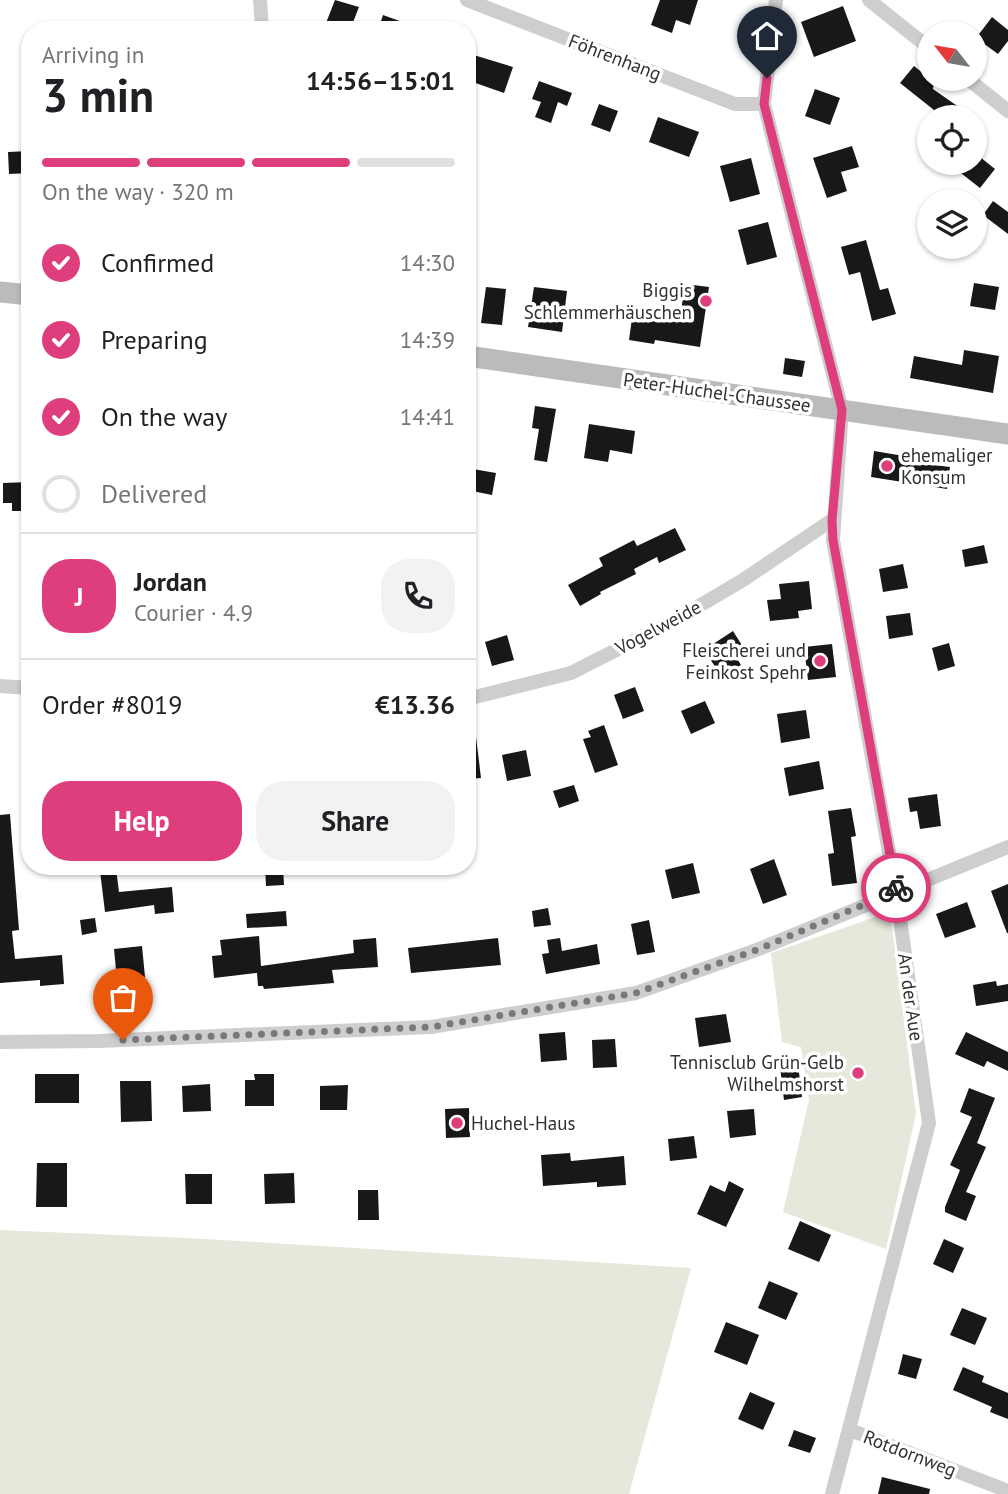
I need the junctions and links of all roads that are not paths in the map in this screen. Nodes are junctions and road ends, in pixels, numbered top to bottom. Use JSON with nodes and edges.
{"nodes":[{"id":1,"x":260,"y":0,"type":"edge"},
{"id":2,"x":467,"y":0,"type":"edge"},
{"id":3,"x":776,"y":0,"type":"edge"},
{"id":4,"x":869,"y":0,"type":"edge"},
{"id":5,"x":261,"y":21,"type":"edge"},
{"id":6,"x":917,"y":38,"type":"edge"},
{"id":7,"x":983,"y":91,"type":"edge"},
{"id":8,"x":764,"y":104,"type":"junction"},
{"id":9,"x":1008,"y":111,"type":"edge"},
{"id":10,"x":0,"y":292,"type":"edge"},
{"id":11,"x":21,"y":294,"type":"edge"},
{"id":12,"x":476,"y":357,"type":"edge"},
{"id":13,"x":842,"y":410,"type":"junction"},
{"id":14,"x":1008,"y":434,"type":"edge"},
{"id":15,"x":832,"y":520,"type":"junction"},
{"id":16,"x":0,"y":686,"type":"edge"},
{"id":17,"x":21,"y":687,"type":"edge"},
{"id":18,"x":476,"y":697,"type":"edge"},
{"id":19,"x":1008,"y":846,"type":"edge"},
{"id":20,"x":896,"y":891,"type":"junction"},
{"id":21,"x":0,"y":1042,"type":"edge"},
{"id":22,"x":850,"y":1430,"type":"junction"},
{"id":23,"x":1008,"y":1491,"type":"edge"},
{"id":24,"x":832,"y":1494,"type":"edge"}],
"edges":[{"from":1,"to":5,"type":"street"},
{"from":2,"to":8,"type":"street","name":"Föhrenhang"},
{"from":3,"to":8,"type":"street"},
{"from":4,"to":6,"type":"street"},
{"from":7,"to":9,"type":"street"},
{"from":8,"to":13,"type":"street","name":"An der Aue"},
{"from":10,"to":11,"type":"street"},
{"from":12,"to":13,"type":"street","name":"Peter-Huchel-Chaussee"},
{"from":13,"to":14,"type":"street","name":"Peter-Huchel-Chaussee"},
{"from":13,"to":15,"type":"street","name":"An der Aue"},
{"from":15,"to":18,"type":"street","name":"Vogelweide"},
{"from":15,"to":20,"type":"street","name":"An der Aue"},
{"from":16,"to":17,"type":"street"},
{"from":19,"to":20,"type":"street"},
{"from":20,"to":21,"type":"street"},
{"from":20,"to":22,"type":"street","name":"An der Aue"},
{"from":22,"to":23,"type":"street","name":"Rotdornweg"},
{"from":22,"to":24,"type":"street","name":"An der Aue"}]}
